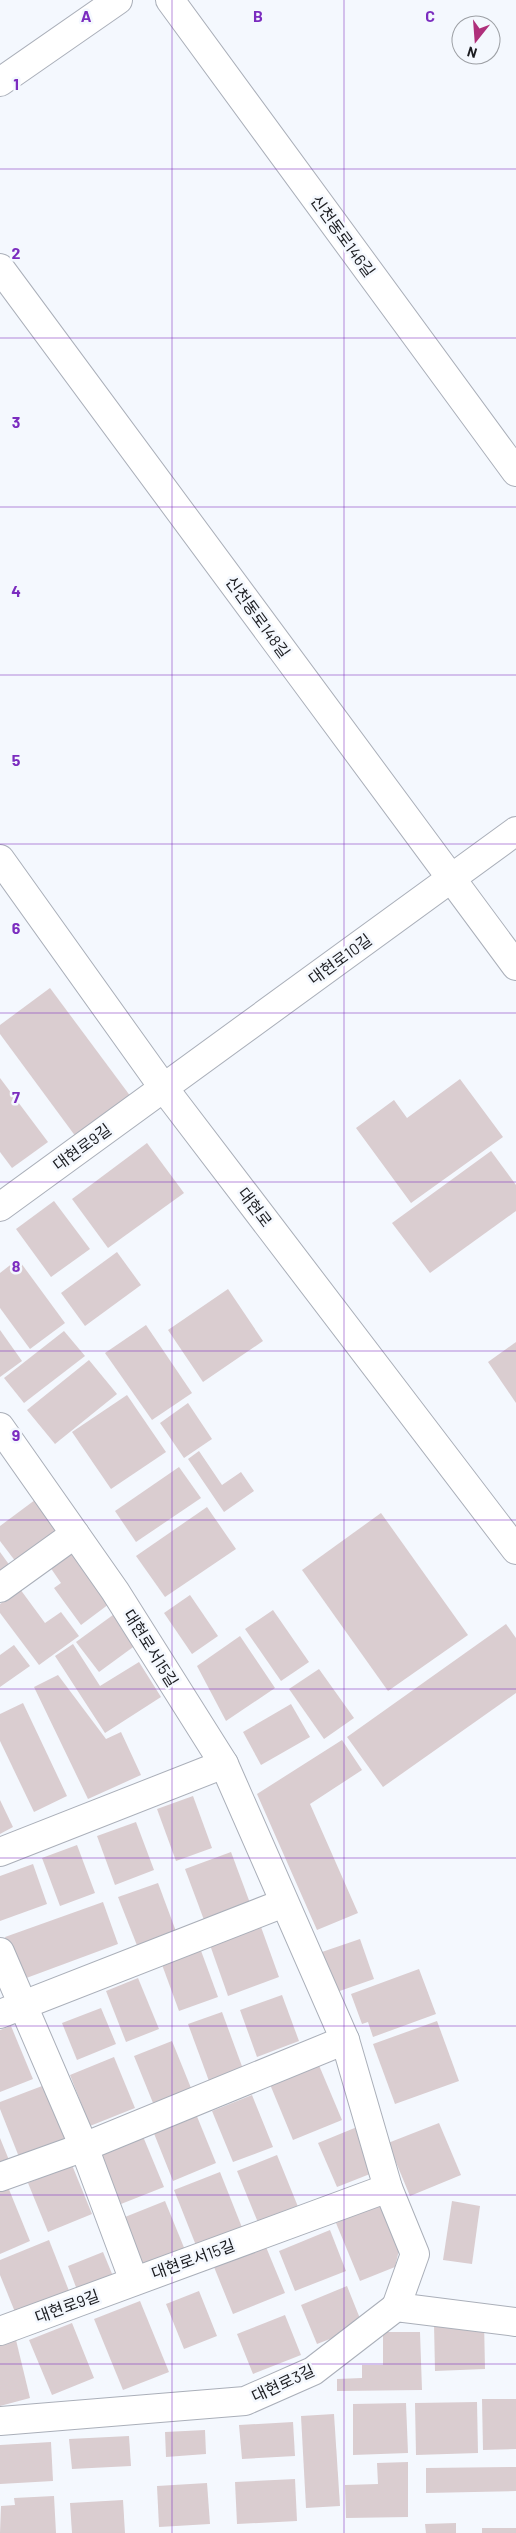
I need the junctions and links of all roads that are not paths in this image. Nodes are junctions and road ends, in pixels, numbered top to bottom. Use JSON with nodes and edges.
{"nodes":[{"id":1,"x":118,"y":0,"type":"edge"},
{"id":2,"x":170,"y":0,"type":"edge"},
{"id":3,"x":0,"y":82,"type":"edge"},
{"id":4,"x":0,"y":268,"type":"edge"},
{"id":5,"x":516,"y":472,"type":"edge"},
{"id":6,"x":516,"y":831,"type":"edge"},
{"id":7,"x":0,"y":859,"type":"edge"},
{"id":8,"x":451,"y":879,"type":"junction"},
{"id":9,"x":516,"y":966,"type":"edge"},
{"id":10,"x":163,"y":1087,"type":"junction"},
{"id":11,"x":0,"y":1207,"type":"edge"},
{"id":12,"x":0,"y":1427,"type":"edge"},
{"id":13,"x":75,"y":1534,"type":"junction"},
{"id":14,"x":516,"y":1550,"type":"edge"},
{"id":15,"x":0,"y":1588,"type":"edge"},
{"id":16,"x":224,"y":1764,"type":"junction"},
{"id":17,"x":0,"y":1852,"type":"edge"},
{"id":18,"x":284,"y":1903,"type":"junction"},
{"id":19,"x":0,"y":1952,"type":"edge"},
{"id":20,"x":11,"y":2009,"type":"edge"},
{"id":21,"x":345,"y":2040,"type":"junction"},
{"id":22,"x":84,"y":2146,"type":"junction"},
{"id":23,"x":0,"y":2177,"type":"edge"},
{"id":24,"x":388,"y":2188,"type":"junction"},
{"id":25,"x":134,"y":2281,"type":"junction"},
{"id":26,"x":396,"y":2307,"type":"junction"},
{"id":27,"x":516,"y":2322,"type":"edge"},
{"id":28,"x":0,"y":2330,"type":"edge"},
{"id":29,"x":0,"y":2421,"type":"edge"}],
"edges":[{"from":1,"to":3,"type":"street"},
{"from":2,"to":5,"type":"street","name":"신천동로146길"},
{"from":4,"to":8,"type":"street","name":"신천동로148길"},
{"from":6,"to":8,"type":"street","name":"대현로10길"},
{"from":7,"to":10,"type":"street","name":"대현로"},
{"from":8,"to":9,"type":"street","name":"신천동로148길"},
{"from":8,"to":10,"type":"street","name":"대현로10길"},
{"from":10,"to":11,"type":"street","name":"대현로9길"},
{"from":10,"to":14,"type":"street","name":"대현로"},
{"from":12,"to":13,"type":"street","name":"대현로서15길"},
{"from":13,"to":15,"type":"street"},
{"from":13,"to":16,"type":"street","name":"대현로서15길"},
{"from":16,"to":17,"type":"street"},
{"from":16,"to":18,"type":"street","name":"대현로서15길"},
{"from":18,"to":20,"type":"street"},
{"from":18,"to":21,"type":"street","name":"대현로서15길"},
{"from":19,"to":20,"type":"street","name":"대현로서15길"},
{"from":20,"to":22,"type":"street","name":"대현로서15길"},
{"from":21,"to":22,"type":"street"},
{"from":21,"to":24,"type":"street","name":"대현로서15길"},
{"from":22,"to":23,"type":"street"},
{"from":22,"to":25,"type":"street","name":"대현로서15길"},
{"from":24,"to":25,"type":"street","name":"대현로서15길"},
{"from":24,"to":26,"type":"street","name":"대현로서15길"},
{"from":25,"to":28,"type":"street","name":"대현로9길"},
{"from":26,"to":27,"type":"street"},
{"from":26,"to":29,"type":"street","name":"대현로3길"}]}
